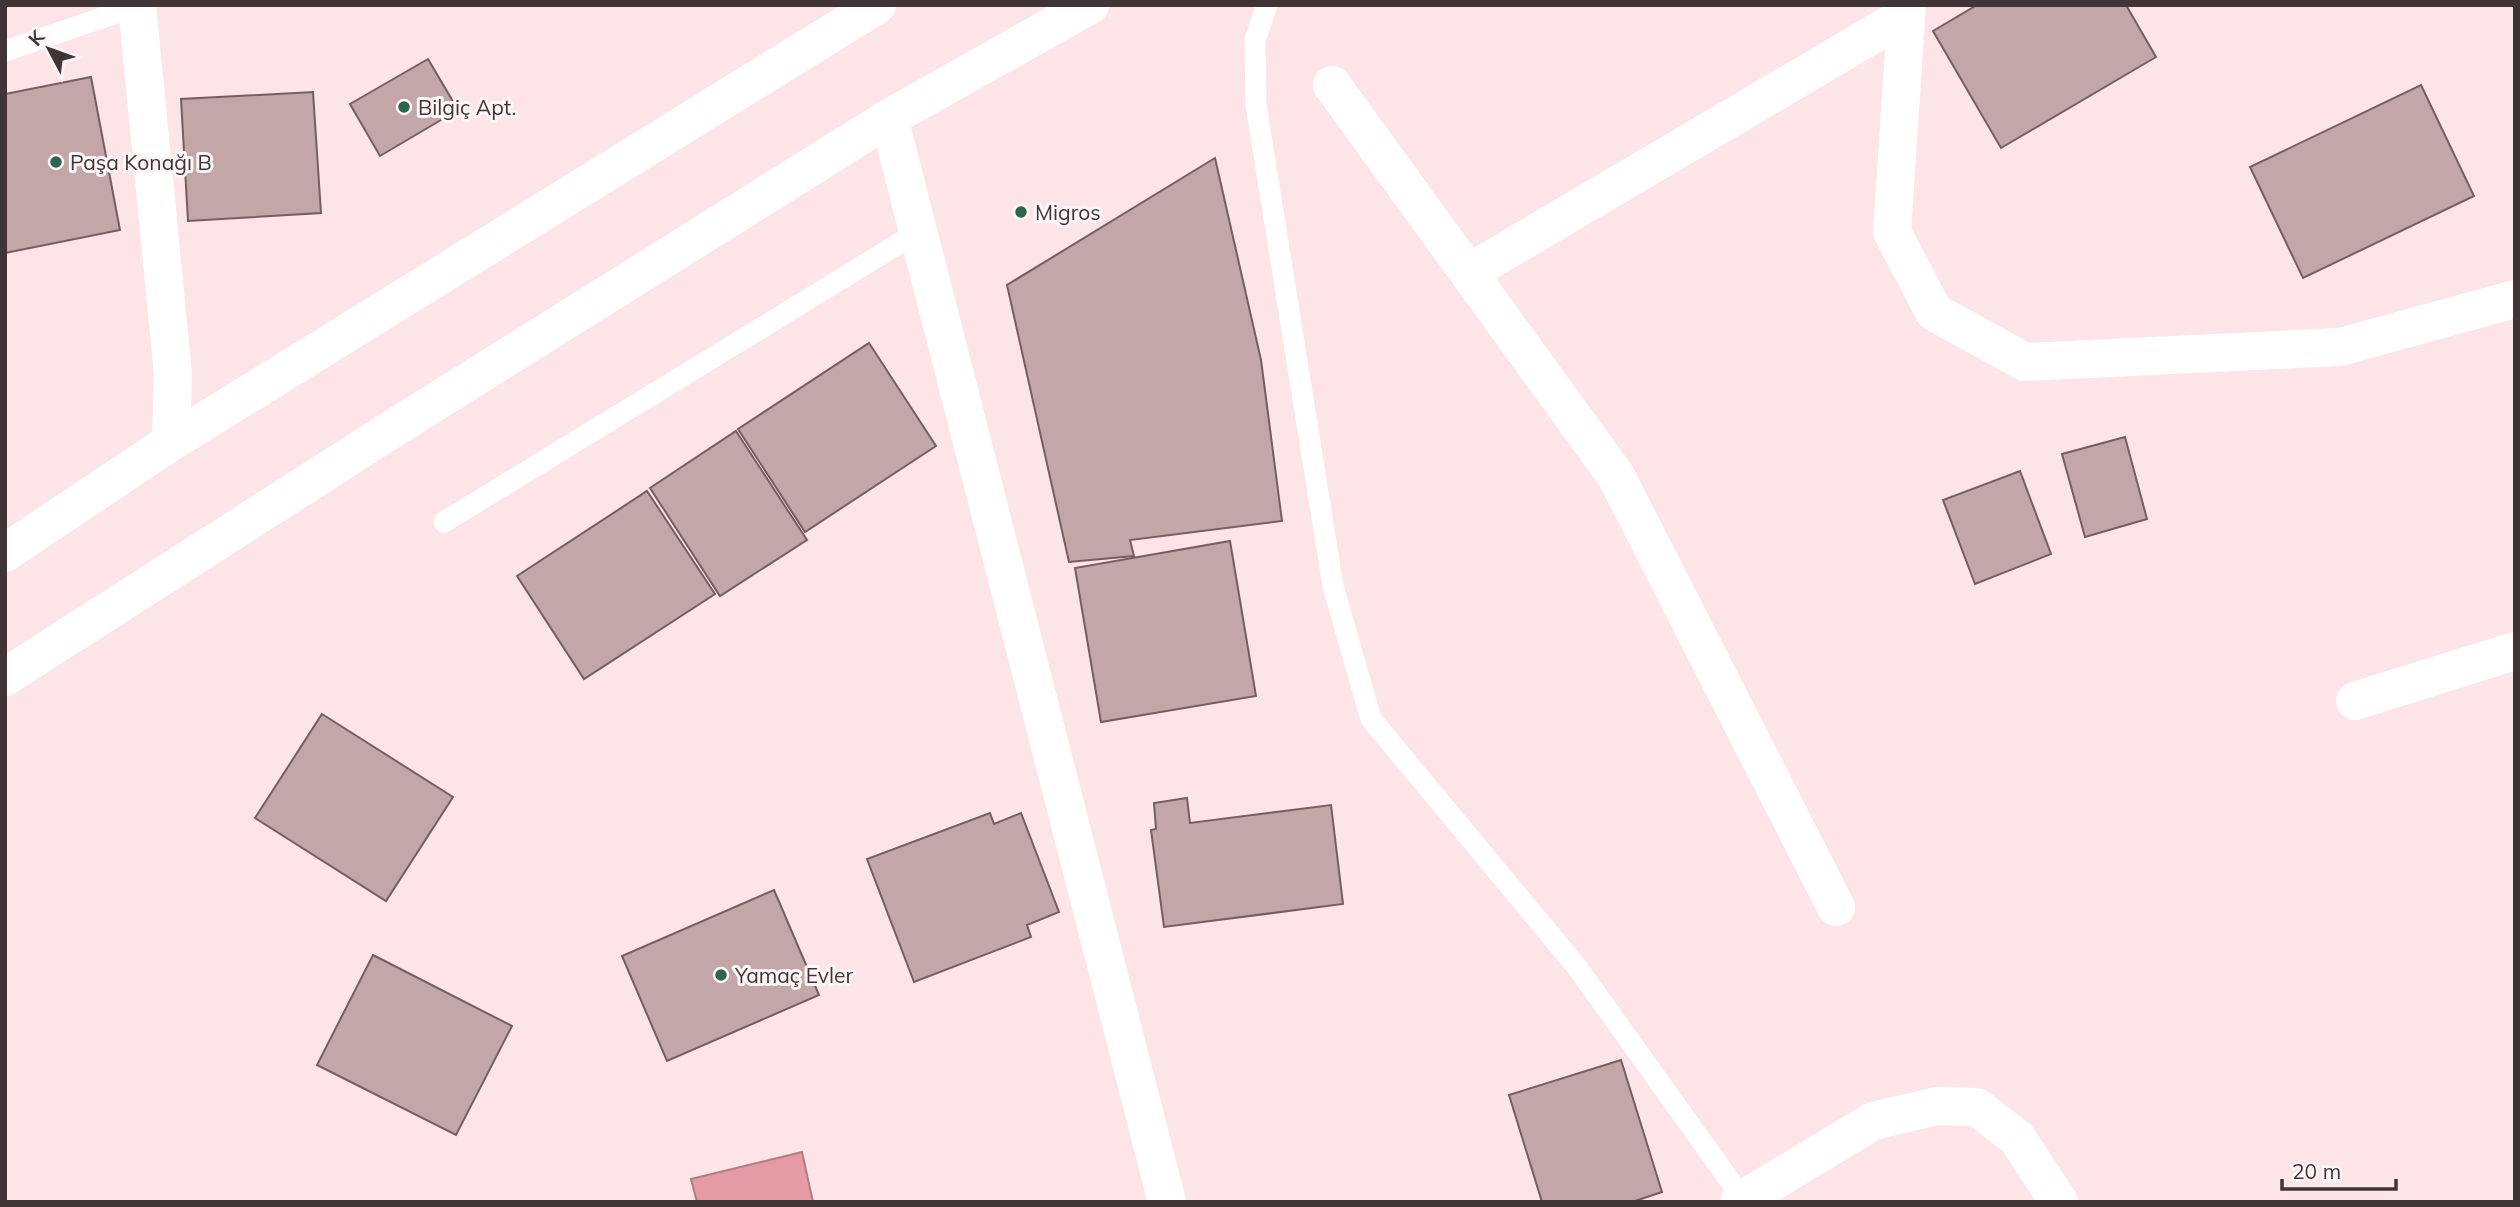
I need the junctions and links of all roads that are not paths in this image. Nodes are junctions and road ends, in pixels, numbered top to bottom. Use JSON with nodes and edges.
{"nodes":[{"id":1,"x":877,"y":5,"type":"edge"},
{"id":2,"x":1090,"y":5,"type":"edge"},
{"id":3,"x":1267,"y":5,"type":"edge"},
{"id":4,"x":137,"y":6,"type":"edge"},
{"id":5,"x":1906,"y":10,"type":"edge"},
{"id":6,"x":5,"y":51,"type":"edge"},
{"id":7,"x":1332,"y":85,"type":"dead end"},
{"id":8,"x":889,"y":118,"type":"junction"},
{"id":9,"x":918,"y":232,"type":"junction"},
{"id":10,"x":1470,"y":272,"type":"junction"},
{"id":11,"x":2515,"y":299,"type":"edge"},
{"id":12,"x":172,"y":442,"type":"junction"},
{"id":13,"x":444,"y":522,"type":"dead end"},
{"id":14,"x":5,"y":552,"type":"edge"},
{"id":15,"x":2515,"y":651,"type":"edge"},
{"id":16,"x":5,"y":677,"type":"edge"},
{"id":17,"x":2355,"y":701,"type":"dead end"},
{"id":18,"x":1836,"y":907,"type":"dead end"},
{"id":19,"x":1741,"y":1200,"type":"edge"},
{"id":20,"x":1167,"y":1202,"type":"edge"},
{"id":21,"x":2059,"y":1202,"type":"edge"}],
"edges":[{"from":1,"to":12,"type":"street"},
{"from":2,"to":8,"type":"street"},
{"from":3,"to":19,"type":"lane"},
{"from":4,"to":6,"type":"lane"},
{"from":4,"to":12,"type":"street"},
{"from":5,"to":10,"type":"street"},
{"from":5,"to":11,"type":"street"},
{"from":7,"to":10,"type":"street"},
{"from":8,"to":9,"type":"street"},
{"from":8,"to":16,"type":"street"},
{"from":9,"to":13,"type":"lane"},
{"from":9,"to":20,"type":"street"},
{"from":10,"to":18,"type":"street"},
{"from":12,"to":14,"type":"street"},
{"from":15,"to":17,"type":"street"},
{"from":19,"to":21,"type":"street"}]}
